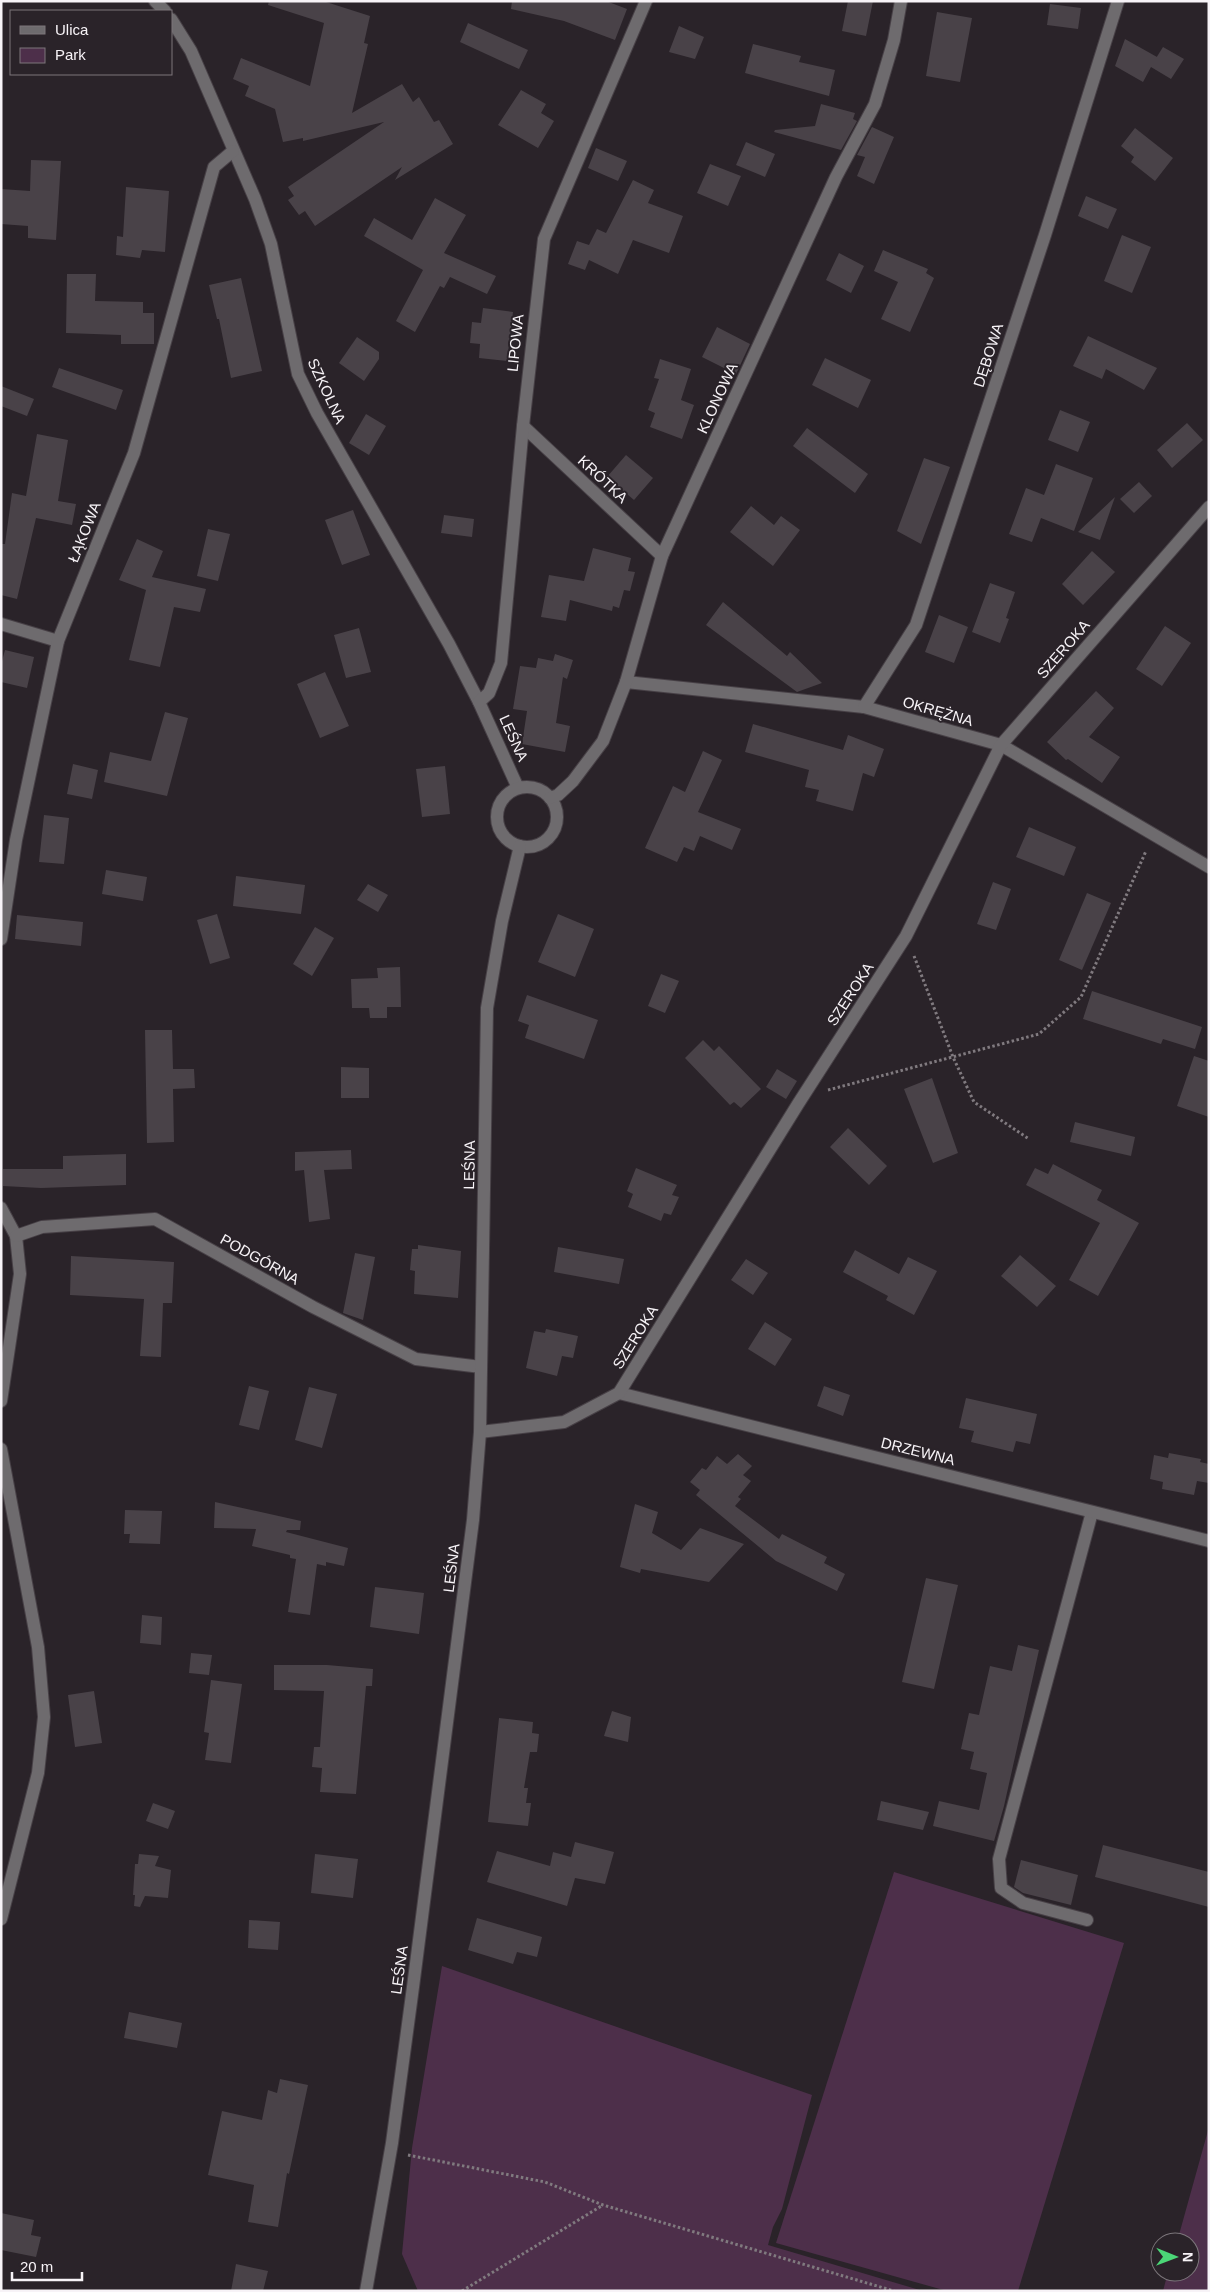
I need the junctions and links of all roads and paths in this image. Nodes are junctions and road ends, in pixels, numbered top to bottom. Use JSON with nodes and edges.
{"nodes":[{"id":1,"x":155,"y":1,"type":"edge"},
{"id":2,"x":646,"y":1,"type":"edge"},
{"id":3,"x":901,"y":1,"type":"edge"},
{"id":4,"x":1118,"y":1,"type":"edge"},
{"id":5,"x":164,"y":10,"type":"edge"},
{"id":6,"x":172,"y":21,"type":"edge"},
{"id":7,"x":233,"y":151,"type":"junction"},
{"id":8,"x":523,"y":426,"type":"junction"},
{"id":9,"x":1209,"y":507,"type":"edge"},
{"id":10,"x":662,"y":556,"type":"junction"},
{"id":11,"x":1,"y":624,"type":"edge"},
{"id":12,"x":58,"y":641,"type":"junction"},
{"id":13,"x":626,"y":682,"type":"junction"},
{"id":14,"x":479,"y":702,"type":"junction"},
{"id":15,"x":864,"y":707,"type":"junction"},
{"id":16,"x":1001,"y":745,"type":"junction"},
{"id":17,"x":518,"y":788,"type":"junction"},
{"id":18,"x":550,"y":798,"type":"junction"},
{"id":19,"x":1153,"y":834,"type":"junction"},
{"id":20,"x":520,"y":846,"type":"junction"},
{"id":21,"x":1209,"y":867,"type":"edge"},
{"id":22,"x":906,"y":936,"type":"junction"},
{"id":23,"x":1,"y":939,"type":"edge"},
{"id":24,"x":953,"y":1056,"type":"junction"},
{"id":25,"x":826,"y":1091,"type":"dead end"},
{"id":26,"x":1029,"y":1139,"type":"dead end"},
{"id":27,"x":1,"y":1208,"type":"edge"},
{"id":28,"x":16,"y":1236,"type":"junction"},
{"id":29,"x":482,"y":1367,"type":"junction"},
{"id":30,"x":619,"y":1393,"type":"junction"},
{"id":31,"x":1,"y":1401,"type":"edge"},
{"id":32,"x":480,"y":1432,"type":"junction"},
{"id":33,"x":1,"y":1449,"type":"edge"},
{"id":34,"x":1092,"y":1512,"type":"junction"},
{"id":35,"x":1209,"y":1541,"type":"edge"},
{"id":36,"x":1,"y":1919,"type":"edge"},
{"id":37,"x":1086,"y":1920,"type":"dead end"},
{"id":38,"x":390,"y":2152,"type":"junction"},
{"id":39,"x":603,"y":2205,"type":"junction"},
{"id":40,"x":366,"y":2291,"type":"edge"},
{"id":41,"x":462,"y":2291,"type":"edge"},
{"id":42,"x":894,"y":2291,"type":"edge"}],
"edges":[{"from":1,"to":5,"type":"street"},
{"from":2,"to":8,"type":"street","name":"LIPOWA"},
{"from":3,"to":10,"type":"street","name":"KLONOWA"},
{"from":4,"to":15,"type":"street","name":"DĘBOWA"},
{"from":6,"to":7,"type":"street","name":"SZKOLNA"},
{"from":7,"to":12,"type":"street","name":"ŁĄKOWA"},
{"from":7,"to":14,"type":"street","name":"SZKOLNA"},
{"from":8,"to":10,"type":"street","name":"KRÓTKA"},
{"from":8,"to":14,"type":"street","name":"LIPOWA"},
{"from":9,"to":16,"type":"street","name":"SZEROKA"},
{"from":10,"to":13,"type":"street","name":"KLONOWA"},
{"from":11,"to":12,"type":"street"},
{"from":12,"to":23,"type":"street","name":"ŁĄKOWA"},
{"from":13,"to":15,"type":"street","name":"OKRĘŻNA"},
{"from":13,"to":18,"type":"street","name":"KLONOWA"},
{"from":14,"to":17,"type":"street","name":"LEŚNA"},
{"from":15,"to":16,"type":"street","name":"OKRĘŻNA"},
{"from":16,"to":19,"type":"street","name":"OKRĘŻNA"},
{"from":16,"to":22,"type":"street","name":"SZEROKA"},
{"from":17,"to":18,"type":"street"},
{"from":17,"to":20,"type":"street"},
{"from":18,"to":20,"type":"street"},
{"from":19,"to":21,"type":"street","name":"OKRĘŻNA"},
{"from":19,"to":24,"type":"path"},
{"from":20,"to":29,"type":"street","name":"LEŚNA"},
{"from":22,"to":24,"type":"path"},
{"from":22,"to":30,"type":"street","name":"SZEROKA"},
{"from":24,"to":25,"type":"path"},
{"from":24,"to":26,"type":"path"},
{"from":27,"to":28,"type":"street"},
{"from":28,"to":29,"type":"street","name":"PODGÓRNA"},
{"from":28,"to":31,"type":"street"},
{"from":29,"to":32,"type":"street","name":"LEŚNA"},
{"from":30,"to":32,"type":"street","name":"SZEROKA"},
{"from":30,"to":34,"type":"street","name":"DRZEWNA"},
{"from":32,"to":38,"type":"street","name":"LEŚNA"},
{"from":33,"to":36,"type":"street"},
{"from":34,"to":35,"type":"street","name":"DRZEWNA"},
{"from":34,"to":37,"type":"street"},
{"from":38,"to":39,"type":"path"},
{"from":38,"to":40,"type":"street","name":"LEŚNA"},
{"from":39,"to":41,"type":"path"},
{"from":39,"to":42,"type":"path"}]}
